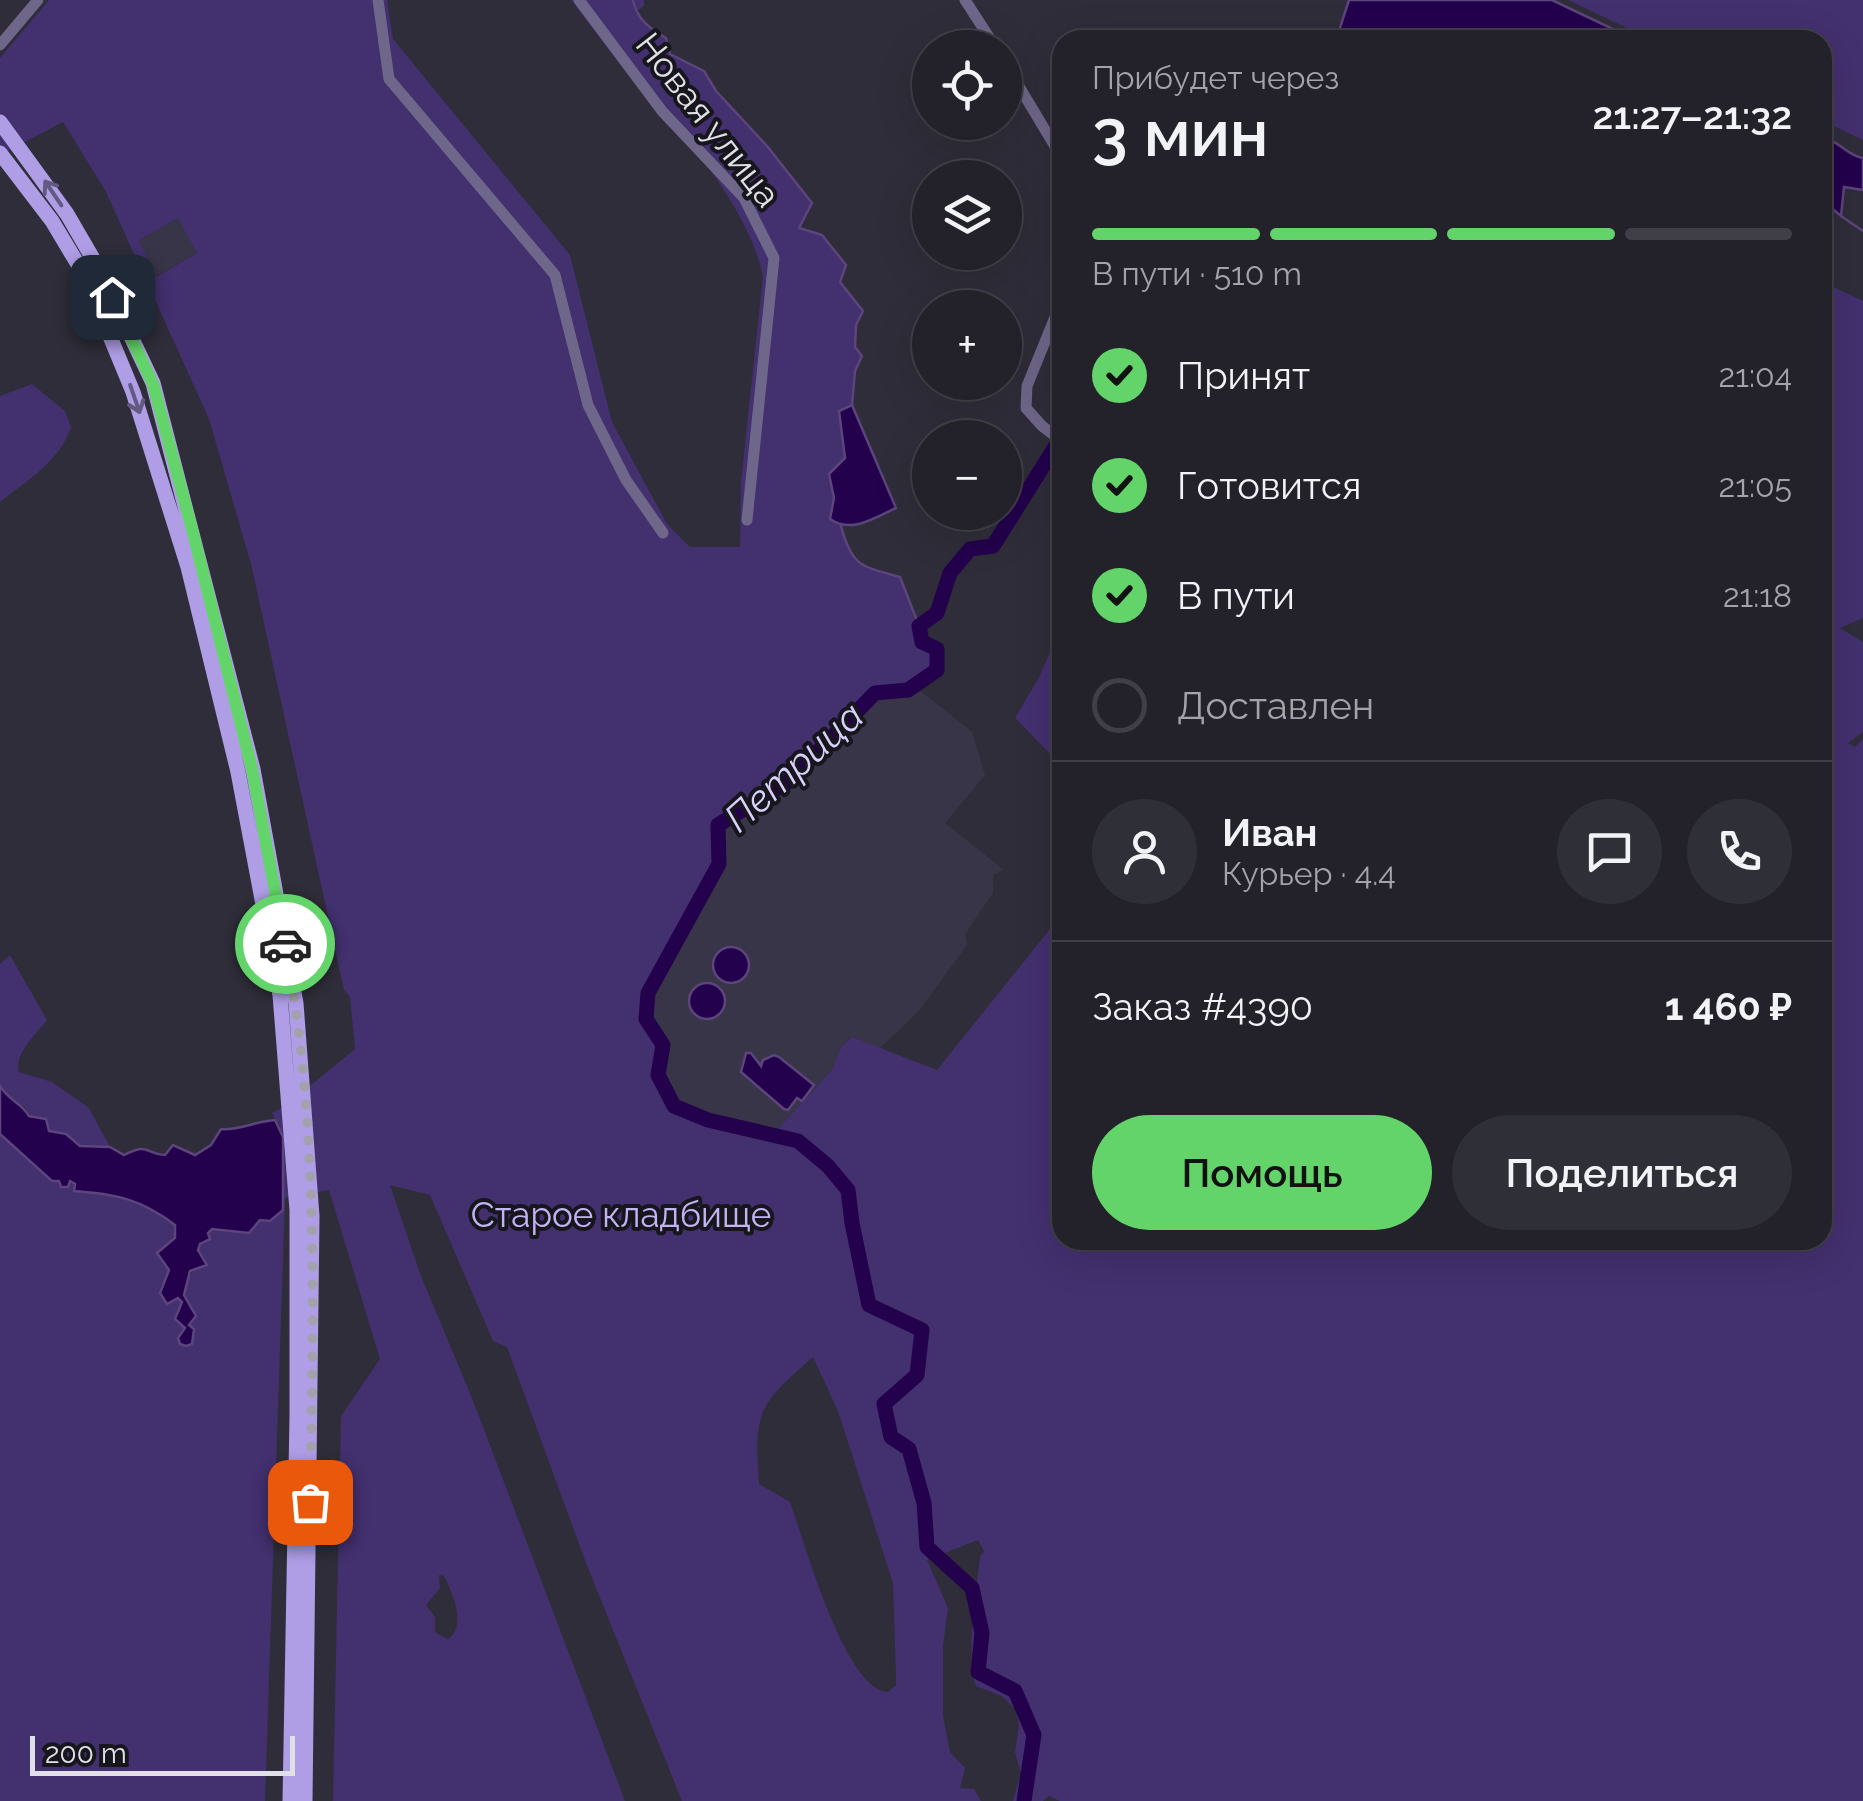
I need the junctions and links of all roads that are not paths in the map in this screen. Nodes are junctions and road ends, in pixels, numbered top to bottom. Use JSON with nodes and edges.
{"nodes":[{"id":1,"x":38,"y":0,"type":"edge"},
{"id":2,"x":378,"y":0,"type":"edge"},
{"id":3,"x":579,"y":0,"type":"edge"},
{"id":4,"x":965,"y":0,"type":"edge"},
{"id":5,"x":984,"y":30,"type":"edge"},
{"id":6,"x":0,"y":45,"type":"edge"},
{"id":7,"x":1022,"y":91,"type":"edge"},
{"id":8,"x":0,"y":122,"type":"edge"},
{"id":9,"x":1052,"y":141,"type":"edge"},
{"id":10,"x":0,"y":152,"type":"edge"},
{"id":11,"x":92,"y":272,"type":"junction"},
{"id":12,"x":1052,"y":325,"type":"edge"},
{"id":13,"x":1052,"y":434,"type":"edge"},
{"id":14,"x":746,"y":520,"type":"dead end"},
{"id":15,"x":663,"y":533,"type":"dead end"},
{"id":16,"x":290,"y":1801,"type":"edge"},
{"id":17,"x":305,"y":1801,"type":"edge"}],
"edges":[{"from":1,"to":6,"type":"street"},
{"from":2,"to":15,"type":"street"},
{"from":3,"to":14,"type":"street","name":"Новая улица"},
{"from":4,"to":5,"type":"street"},
{"from":7,"to":9,"type":"street"},
{"from":11,"to":8,"type":"main road","one_way":true},
{"from":10,"to":11,"type":"main road"},
{"from":11,"to":16,"type":"main road","one_way":true},
{"from":11,"to":17,"type":"main road"},
{"from":12,"to":13,"type":"street"}]}
